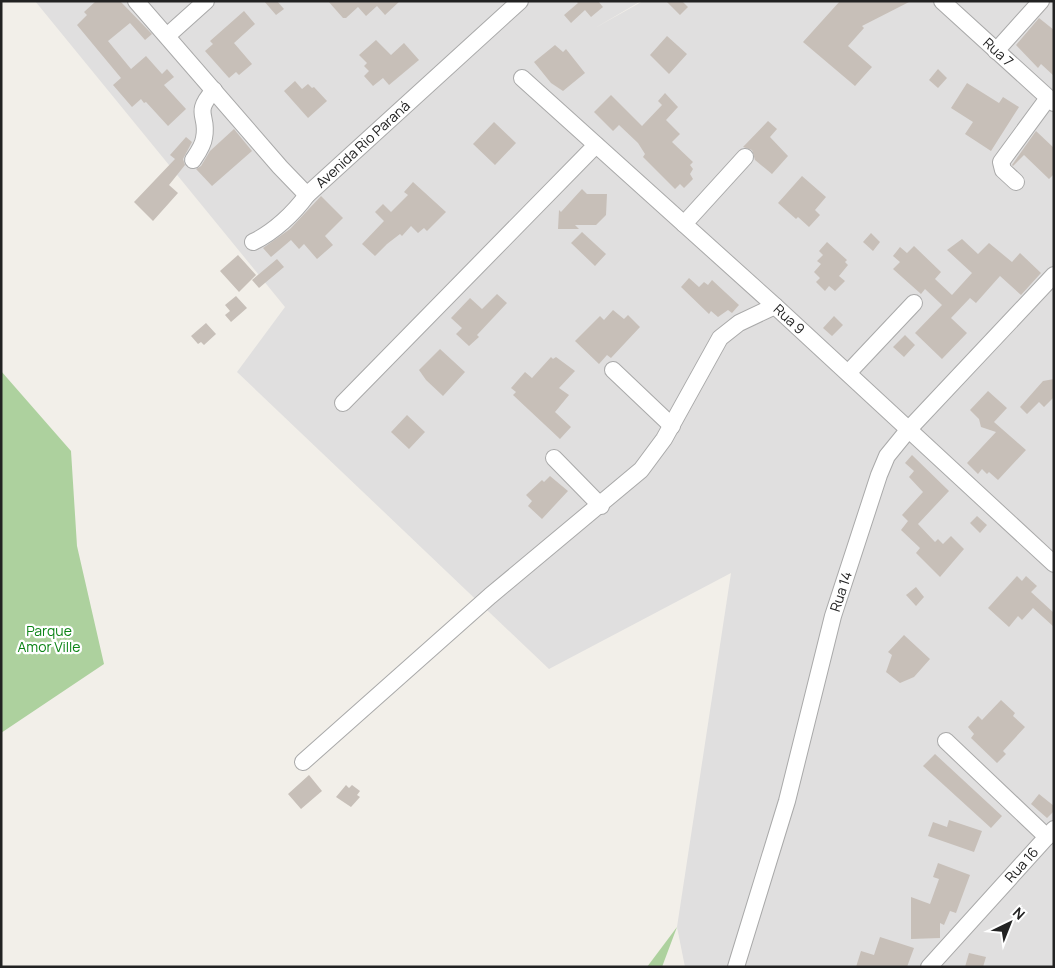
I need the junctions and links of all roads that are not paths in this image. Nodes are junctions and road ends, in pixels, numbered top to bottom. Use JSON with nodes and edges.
{"nodes":[{"id":1,"x":136,"y":1,"type":"edge"},
{"id":2,"x":206,"y":1,"type":"edge"},
{"id":3,"x":520,"y":1,"type":"edge"},
{"id":4,"x":942,"y":1,"type":"edge"},
{"id":5,"x":1042,"y":1,"type":"edge"},
{"id":6,"x":167,"y":36,"type":"junction"},
{"id":7,"x":996,"y":51,"type":"junction"},
{"id":8,"x":522,"y":78,"type":"dead end"},
{"id":9,"x":214,"y":90,"type":"junction"},
{"id":10,"x":1051,"y":101,"type":"edge"},
{"id":11,"x":596,"y":146,"type":"junction"},
{"id":12,"x":745,"y":157,"type":"dead end"},
{"id":13,"x":193,"y":160,"type":"dead end"},
{"id":14,"x":1016,"y":182,"type":"dead end"},
{"id":15,"x":308,"y":194,"type":"junction"},
{"id":16,"x":684,"y":224,"type":"junction"},
{"id":17,"x":253,"y":242,"type":"dead end"},
{"id":18,"x":1054,"y":275,"type":"edge"},
{"id":19,"x":914,"y":303,"type":"dead end"},
{"id":20,"x":775,"y":306,"type":"junction"},
{"id":21,"x":614,"y":370,"type":"dead end"},
{"id":22,"x":848,"y":373,"type":"junction"},
{"id":23,"x":342,"y":403,"type":"dead end"},
{"id":24,"x":672,"y":426,"type":"junction"},
{"id":25,"x":909,"y":429,"type":"junction"},
{"id":26,"x":554,"y":458,"type":"dead end"},
{"id":27,"x":600,"y":506,"type":"junction"},
{"id":28,"x":1054,"y":564,"type":"edge"},
{"id":29,"x":946,"y":741,"type":"dead end"},
{"id":30,"x":303,"y":762,"type":"dead end"},
{"id":31,"x":1050,"y":833,"type":"edge"},
{"id":32,"x":736,"y":967,"type":"edge"},
{"id":33,"x":929,"y":967,"type":"edge"}],
"edges":[{"from":1,"to":6,"type":"street","name":"Avenida Rio Paraná"},
{"from":2,"to":6,"type":"street"},
{"from":3,"to":15,"type":"street","name":"Avenida Rio Paraná"},
{"from":4,"to":7,"type":"street","name":"Rua 7"},
{"from":5,"to":7,"type":"street"},
{"from":6,"to":9,"type":"street","name":"Avenida Rio Paraná"},
{"from":7,"to":10,"type":"street","name":"Rua 7"},
{"from":8,"to":11,"type":"street","name":"Rua 9"},
{"from":9,"to":13,"type":"street"},
{"from":9,"to":15,"type":"street","name":"Avenida Rio Paraná"},
{"from":10,"to":14,"type":"street"},
{"from":11,"to":16,"type":"street","name":"Rua 9"},
{"from":11,"to":23,"type":"street"},
{"from":12,"to":16,"type":"street"},
{"from":15,"to":17,"type":"street"},
{"from":16,"to":20,"type":"street","name":"Rua 9"},
{"from":18,"to":25,"type":"street","name":"Rua 14"},
{"from":19,"to":22,"type":"street"},
{"from":20,"to":22,"type":"street","name":"Rua 9"},
{"from":20,"to":24,"type":"street"},
{"from":21,"to":24,"type":"street"},
{"from":22,"to":25,"type":"street","name":"Rua 9"},
{"from":24,"to":27,"type":"street"},
{"from":25,"to":28,"type":"street","name":"Rua 9"},
{"from":25,"to":32,"type":"street","name":"Rua 14"},
{"from":26,"to":27,"type":"street"},
{"from":27,"to":30,"type":"street"},
{"from":29,"to":31,"type":"street"},
{"from":31,"to":33,"type":"street","name":"Rua 16"}]}
